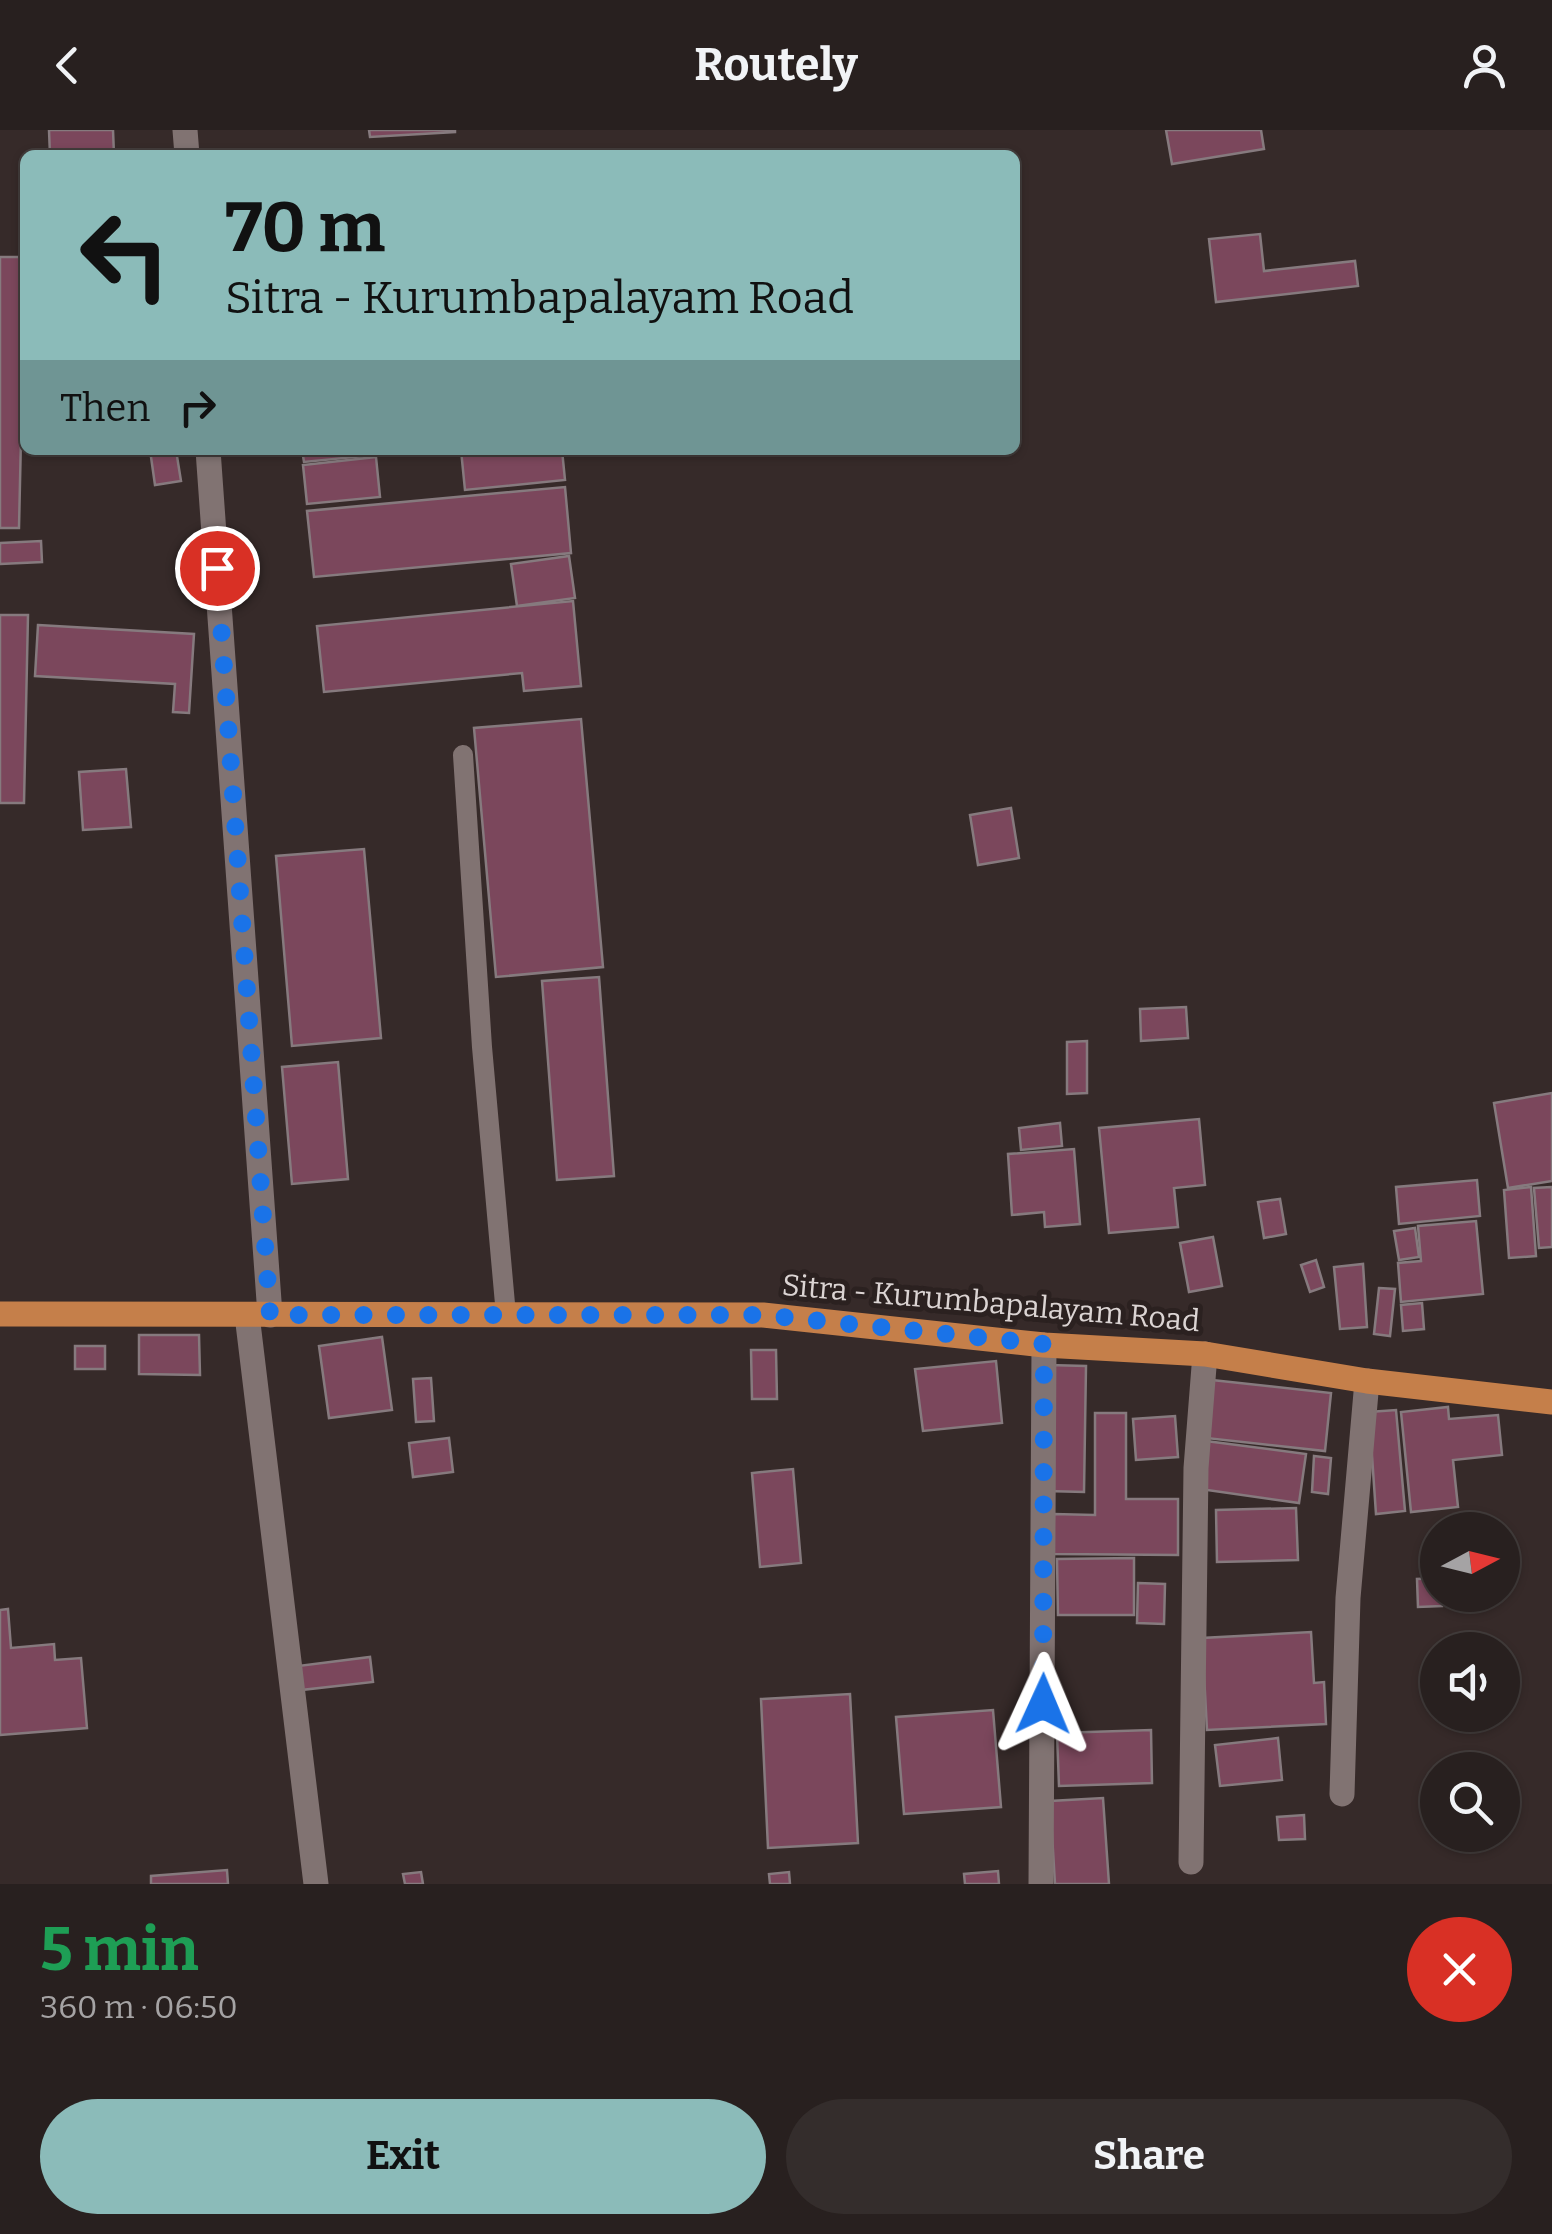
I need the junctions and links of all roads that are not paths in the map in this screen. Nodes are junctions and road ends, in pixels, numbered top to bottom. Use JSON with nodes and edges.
{"nodes":[{"id":1,"x":208,"y":455,"type":"edge"},
{"id":2,"x":463,"y":755,"type":"dead end"},
{"id":3,"x":0,"y":1314,"type":"edge"},
{"id":4,"x":258,"y":1315,"type":"junction"},
{"id":5,"x":506,"y":1315,"type":"junction"},
{"id":6,"x":1044,"y":1344,"type":"junction"},
{"id":7,"x":1205,"y":1354,"type":"junction"},
{"id":8,"x":1367,"y":1382,"type":"junction"},
{"id":9,"x":1552,"y":1402,"type":"edge"},
{"id":10,"x":1342,"y":1794,"type":"dead end"},
{"id":11,"x":1191,"y":1862,"type":"dead end"},
{"id":12,"x":316,"y":1884,"type":"edge"},
{"id":13,"x":1041,"y":1884,"type":"edge"}],
"edges":[{"from":1,"to":4,"type":"street"},
{"from":2,"to":5,"type":"lane"},
{"from":3,"to":4,"type":"main road","name":"Sitra - Kurumbapalayam Road"},
{"from":4,"to":5,"type":"main road","name":"Sitra - Kurumbapalayam Road"},
{"from":4,"to":12,"type":"street"},
{"from":5,"to":6,"type":"main road","name":"Sitra - Kurumbapalayam Road"},
{"from":6,"to":7,"type":"main road","name":"Sitra - Kurumbapalayam Road"},
{"from":6,"to":13,"type":"street"},
{"from":7,"to":8,"type":"main road","name":"Sitra - Kurumbapalayam Road"},
{"from":7,"to":11,"type":"street"},
{"from":8,"to":9,"type":"main road","name":"Sitra - Kurumbapalayam Road"},
{"from":8,"to":10,"type":"street"}]}
